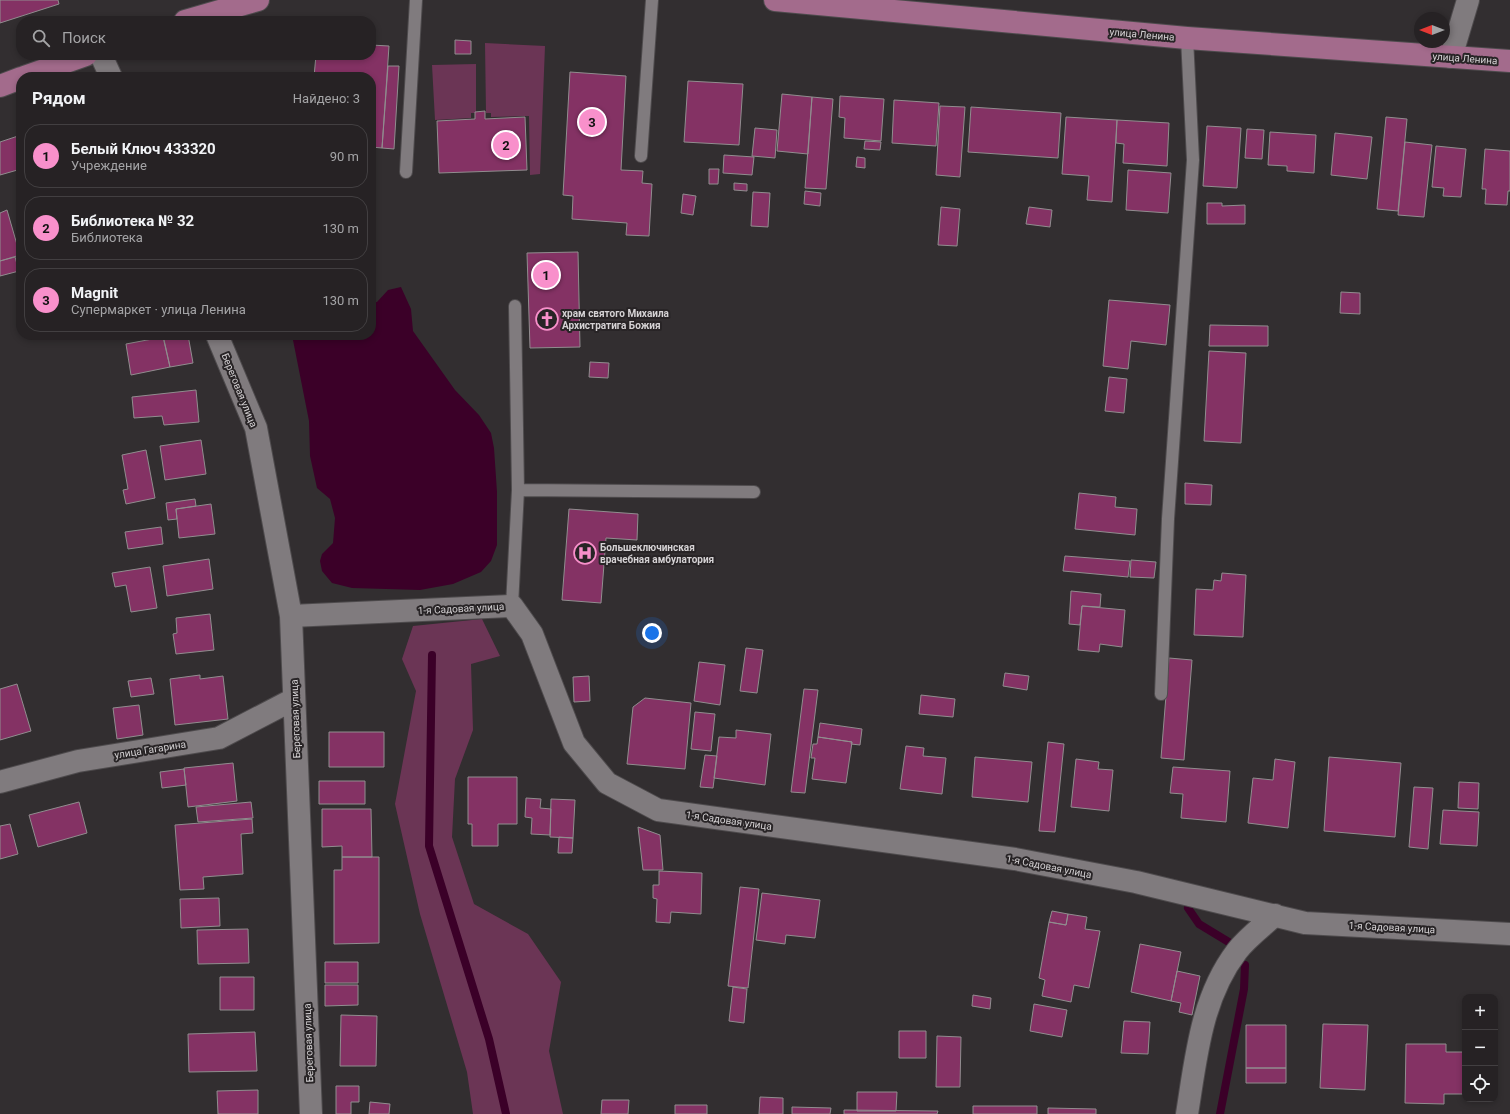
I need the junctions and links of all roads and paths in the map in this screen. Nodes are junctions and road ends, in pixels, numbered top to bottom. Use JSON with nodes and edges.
{"nodes":[{"id":1,"x":258,"y":0,"type":"edge"},
{"id":2,"x":416,"y":0,"type":"edge"},
{"id":3,"x":652,"y":0,"type":"edge"},
{"id":4,"x":775,"y":0,"type":"edge"},
{"id":5,"x":1468,"y":0,"type":"edge"},
{"id":6,"x":202,"y":16,"type":"edge"},
{"id":7,"x":1187,"y":38,"type":"junction"},
{"id":8,"x":1451,"y":57,"type":"junction"},
{"id":9,"x":72,"y":60,"type":"edge"},
{"id":10,"x":103,"y":60,"type":"edge"},
{"id":11,"x":1510,"y":61,"type":"edge"},
{"id":12,"x":38,"y":72,"type":"edge"},
{"id":13,"x":109,"y":72,"type":"edge"},
{"id":14,"x":16,"y":80,"type":"edge"},
{"id":15,"x":0,"y":86,"type":"edge"},
{"id":16,"x":641,"y":156,"type":"dead end"},
{"id":17,"x":406,"y":172,"type":"dead end"},
{"id":18,"x":515,"y":306,"type":"dead end"},
{"id":19,"x":219,"y":340,"type":"edge"},
{"id":20,"x":518,"y":490,"type":"junction"},
{"id":21,"x":754,"y":492,"type":"dead end"},
{"id":22,"x":512,"y":606,"type":"junction"},
{"id":23,"x":291,"y":616,"type":"junction"},
{"id":24,"x":1161,"y":694,"type":"dead end"},
{"id":25,"x":294,"y":699,"type":"junction"},
{"id":26,"x":0,"y":782,"type":"edge"},
{"id":27,"x":1275,"y":915,"type":"junction"},
{"id":28,"x":1510,"y":934,"type":"edge"},
{"id":29,"x":311,"y":1114,"type":"edge"},
{"id":30,"x":1187,"y":1114,"type":"edge"}],
"edges":[{"from":1,"to":6,"type":"main road"},
{"from":2,"to":17,"type":"lane"},
{"from":3,"to":16,"type":"lane"},
{"from":4,"to":7,"type":"main road","name":"улица Ленина"},
{"from":5,"to":8,"type":"street"},
{"from":7,"to":8,"type":"main road","name":"улица Ленина"},
{"from":7,"to":24,"type":"lane"},
{"from":8,"to":11,"type":"main road","name":"улица Ленина"},
{"from":9,"to":12,"type":"main road"},
{"from":10,"to":13,"type":"street"},
{"from":14,"to":15,"type":"main road"},
{"from":18,"to":20,"type":"lane"},
{"from":19,"to":23,"type":"street","name":"Береговая улица"},
{"from":20,"to":21,"type":"lane"},
{"from":20,"to":22,"type":"lane"},
{"from":22,"to":23,"type":"street","name":"1-я Садовая улица"},
{"from":22,"to":27,"type":"street","name":"1-я Садовая улица"},
{"from":23,"to":25,"type":"street","name":"Береговая улица"},
{"from":25,"to":26,"type":"street","name":"улица Гагарина"},
{"from":25,"to":29,"type":"street","name":"Береговая улица"},
{"from":27,"to":28,"type":"street","name":"1-я Садовая улица"},
{"from":27,"to":30,"type":"street"}]}
